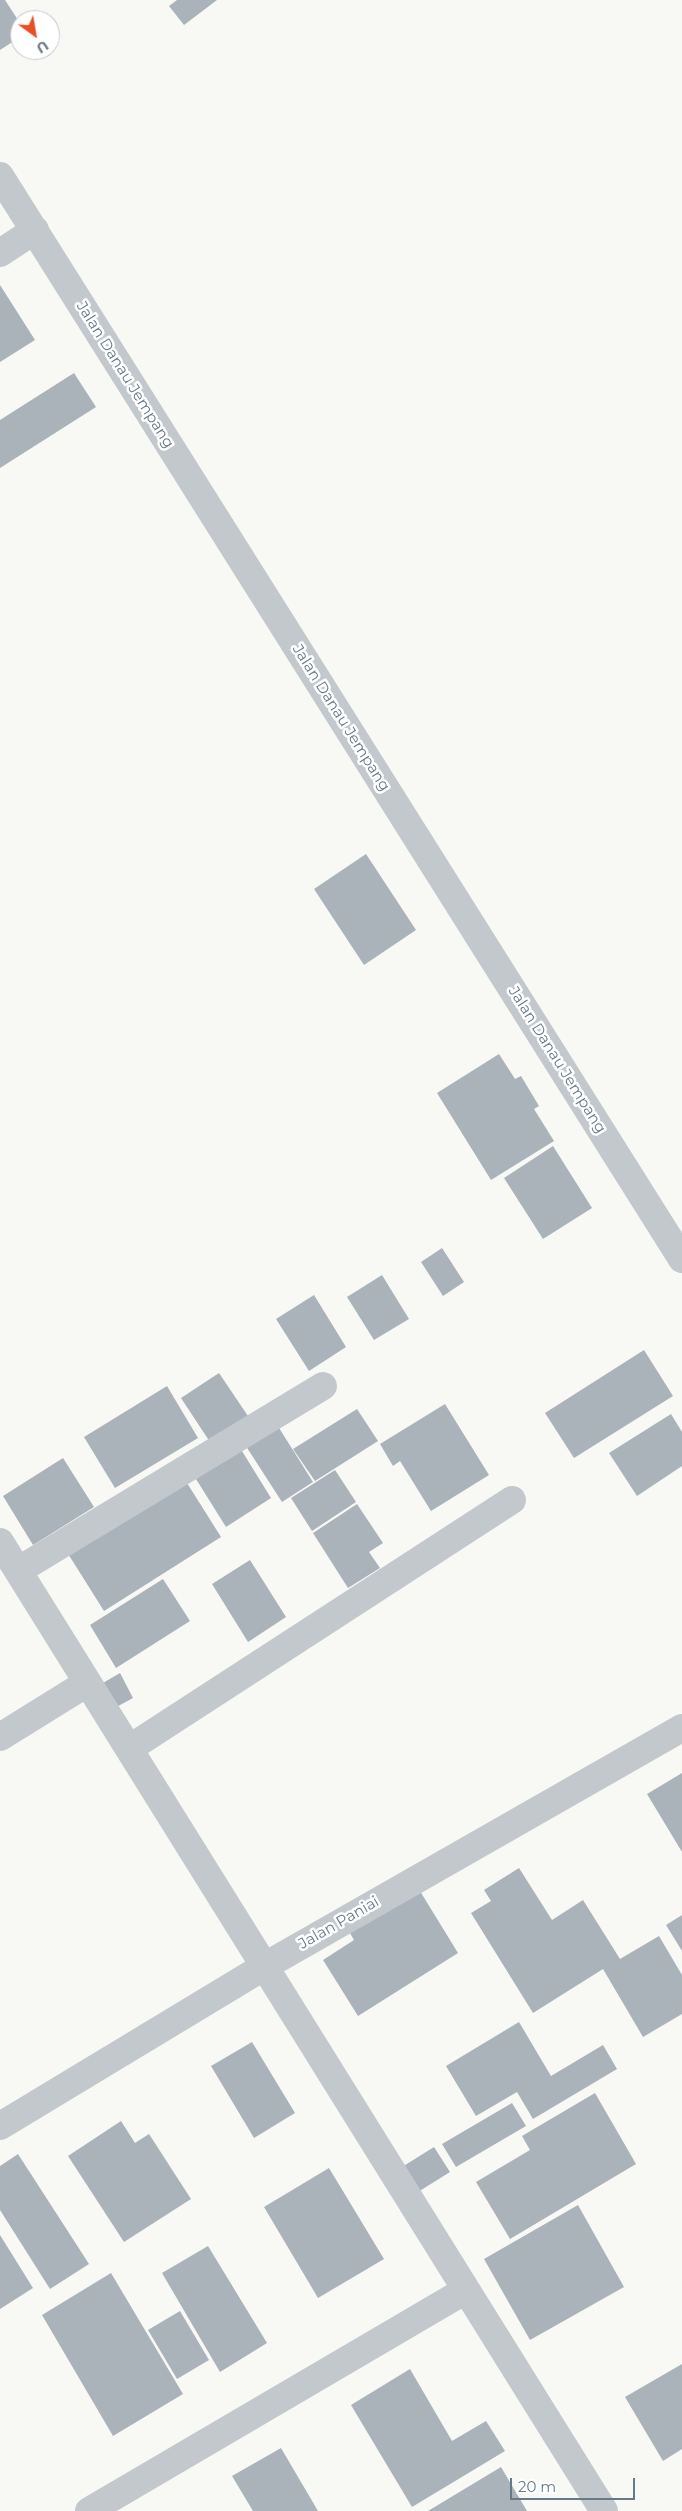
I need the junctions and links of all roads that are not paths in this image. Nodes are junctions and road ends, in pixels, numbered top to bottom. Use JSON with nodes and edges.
{"nodes":[{"id":1,"x":0,"y":176,"type":"edge"},
{"id":2,"x":35,"y":230,"type":"junction"},
{"id":3,"x":0,"y":253,"type":"edge"},
{"id":4,"x":682,"y":1259,"type":"edge"},
{"id":5,"x":323,"y":1386,"type":"dead end"},
{"id":6,"x":512,"y":1500,"type":"dead end"},
{"id":7,"x":0,"y":1542,"type":"edge"},
{"id":8,"x":19,"y":1570,"type":"junction"},
{"id":9,"x":87,"y":1683,"type":"junction"},
{"id":10,"x":682,"y":1728,"type":"edge"},
{"id":11,"x":0,"y":1737,"type":"edge"},
{"id":12,"x":130,"y":1748,"type":"junction"},
{"id":13,"x":265,"y":1966,"type":"junction"},
{"id":14,"x":0,"y":2126,"type":"edge"},
{"id":15,"x":466,"y":2290,"type":"junction"},
{"id":16,"x":89,"y":2511,"type":"edge"},
{"id":17,"x":604,"y":2511,"type":"edge"}],
"edges":[{"from":1,"to":2,"type":"street","name":"Jalan Danau Jempang"},
{"from":2,"to":3,"type":"street"},
{"from":2,"to":4,"type":"street","name":"Jalan Danau Jempang"},
{"from":5,"to":8,"type":"street"},
{"from":6,"to":12,"type":"street"},
{"from":7,"to":8,"type":"street"},
{"from":8,"to":9,"type":"street"},
{"from":9,"to":11,"type":"street"},
{"from":9,"to":12,"type":"street"},
{"from":10,"to":13,"type":"street","name":"Jalan Paniai"},
{"from":12,"to":13,"type":"street"},
{"from":13,"to":14,"type":"street","name":"Jalan Paniai"},
{"from":13,"to":15,"type":"street"},
{"from":15,"to":16,"type":"street"},
{"from":15,"to":17,"type":"street"}]}
